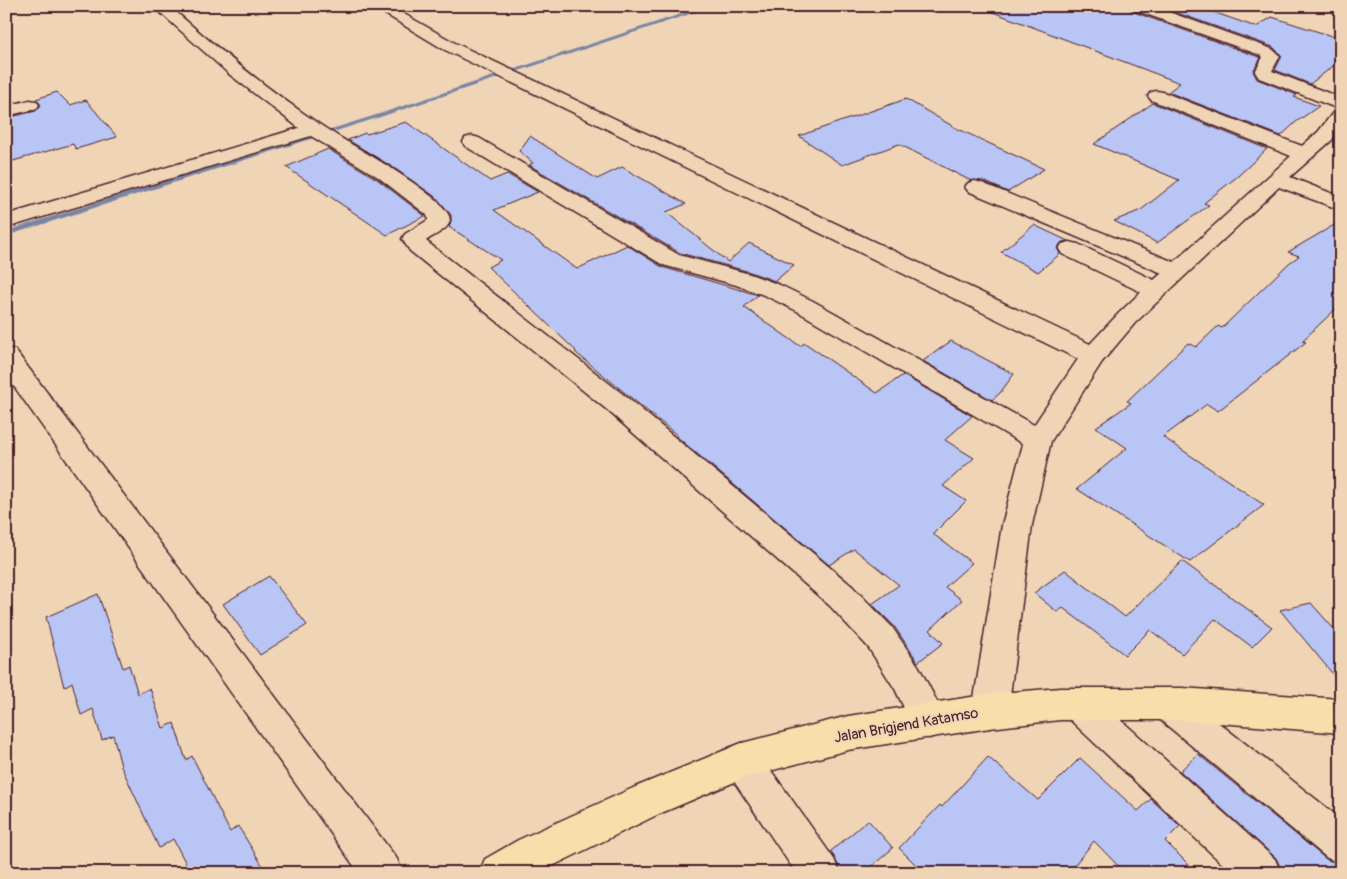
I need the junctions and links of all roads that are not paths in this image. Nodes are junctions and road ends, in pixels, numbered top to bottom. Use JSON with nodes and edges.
{"nodes":[{"id":1,"x":160,"y":6,"type":"edge"},
{"id":2,"x":379,"y":6,"type":"edge"},
{"id":3,"x":1136,"y":6,"type":"edge"},
{"id":4,"x":1157,"y":96,"type":"dead end"},
{"id":5,"x":30,"y":105,"type":"dead end"},
{"id":6,"x":6,"y":111,"type":"edge"},
{"id":7,"x":1340,"y":114,"type":"edge"},
{"id":8,"x":314,"y":129,"type":"junction"},
{"id":9,"x":472,"y":142,"type":"dead end"},
{"id":10,"x":1304,"y":154,"type":"junction"},
{"id":11,"x":1276,"y":179,"type":"junction"},
{"id":12,"x":976,"y":187,"type":"dead end"},
{"id":13,"x":1341,"y":204,"type":"edge"},
{"id":14,"x":6,"y":222,"type":"edge"},
{"id":15,"x":1070,"y":249,"type":"dead end"},
{"id":16,"x":1177,"y":271,"type":"junction"},
{"id":17,"x":1156,"y":290,"type":"junction"},
{"id":18,"x":6,"y":356,"type":"edge"},
{"id":19,"x":1093,"y":356,"type":"junction"},
{"id":20,"x":1038,"y":440,"type":"junction"},
{"id":21,"x":1078,"y":704,"type":"junction"},
{"id":22,"x":1169,"y":705,"type":"junction"},
{"id":23,"x":990,"y":711,"type":"junction"},
{"id":24,"x":1341,"y":716,"type":"edge"},
{"id":25,"x":929,"y":721,"type":"junction"},
{"id":26,"x":742,"y":761,"type":"junction"},
{"id":27,"x":1341,"y":844,"type":"edge"},
{"id":28,"x":383,"y":873,"type":"edge"},
{"id":29,"x":499,"y":873,"type":"edge"},
{"id":30,"x":820,"y":873,"type":"edge"},
{"id":31,"x":1261,"y":873,"type":"edge"}],
"edges":[{"from":1,"to":8,"type":"street"},
{"from":2,"to":19,"type":"street"},
{"from":3,"to":7,"type":"street"},
{"from":4,"to":10,"type":"street"},
{"from":5,"to":6,"type":"street"},
{"from":7,"to":10,"type":"street"},
{"from":8,"to":14,"type":"street"},
{"from":8,"to":25,"type":"street"},
{"from":9,"to":20,"type":"street"},
{"from":10,"to":11,"type":"street"},
{"from":11,"to":13,"type":"street"},
{"from":11,"to":16,"type":"street"},
{"from":12,"to":16,"type":"street"},
{"from":15,"to":17,"type":"street"},
{"from":16,"to":17,"type":"street"},
{"from":17,"to":19,"type":"street"},
{"from":18,"to":28,"type":"street"},
{"from":19,"to":20,"type":"street"},
{"from":20,"to":23,"type":"street"},
{"from":21,"to":22,"type":"highway","name":"Jalan Brigjend Katamso"},
{"from":21,"to":23,"type":"highway","name":"Jalan Brigjend Katamso"},
{"from":21,"to":31,"type":"street"},
{"from":22,"to":24,"type":"highway","name":"Jalan Brigjend Katamso"},
{"from":22,"to":27,"type":"street"},
{"from":23,"to":25,"type":"highway","name":"Jalan Brigjend Katamso"},
{"from":25,"to":26,"type":"highway","name":"Jalan Brigjend Katamso"},
{"from":26,"to":29,"type":"highway","name":"Jalan Brigjend Katamso"},
{"from":26,"to":30,"type":"street"}]}
